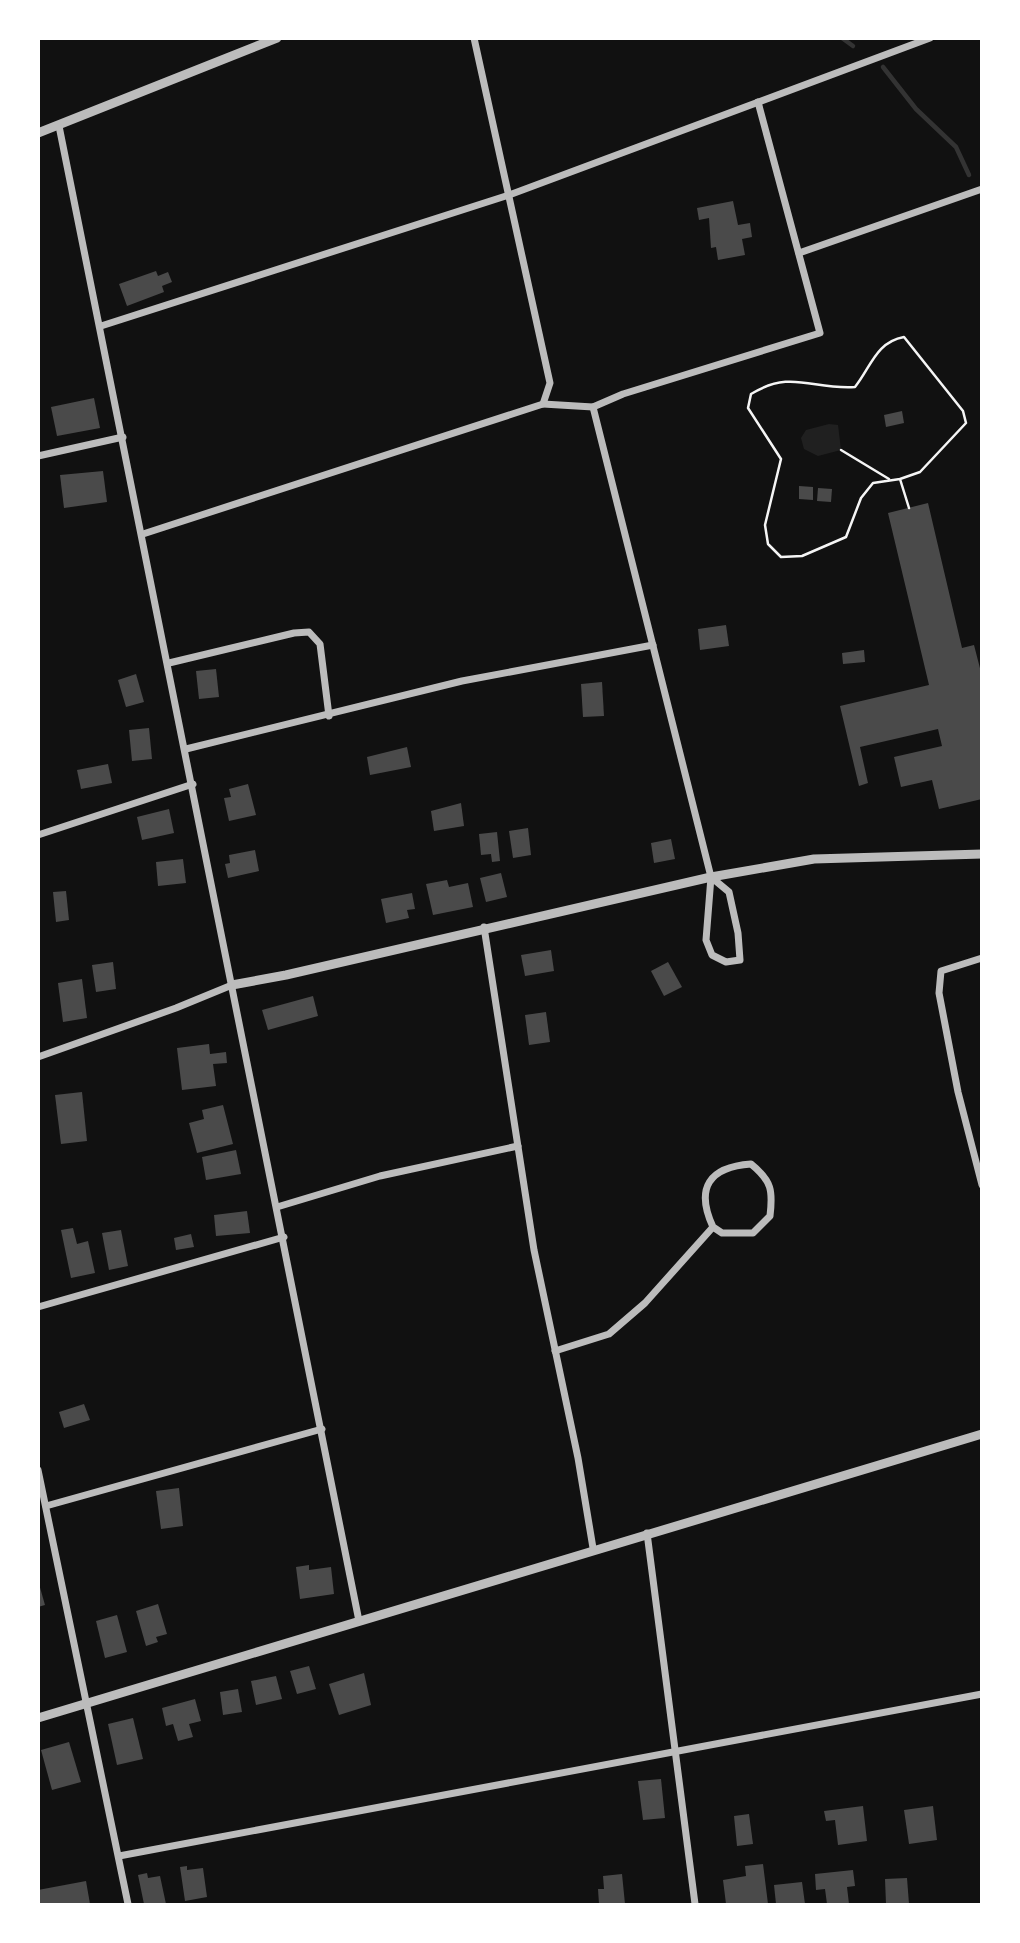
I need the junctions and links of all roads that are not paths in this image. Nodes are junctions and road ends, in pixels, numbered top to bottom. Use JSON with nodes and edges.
{"nodes":[{"id":1,"x":277,"y":38,"type":"edge"},
{"id":2,"x":474,"y":38,"type":"edge"},
{"id":3,"x":930,"y":38,"type":"edge"},
{"id":4,"x":758,"y":102,"type":"junction"},
{"id":5,"x":60,"y":126,"type":"junction"},
{"id":6,"x":38,"y":133,"type":"edge"},
{"id":7,"x":982,"y":189,"type":"edge"},
{"id":8,"x":509,"y":195,"type":"junction"},
{"id":9,"x":799,"y":253,"type":"junction"},
{"id":10,"x":101,"y":326,"type":"junction"},
{"id":11,"x":543,"y":404,"type":"junction"},
{"id":12,"x":593,"y":407,"type":"junction"},
{"id":13,"x":123,"y":437,"type":"junction"},
{"id":14,"x":38,"y":456,"type":"edge"},
{"id":15,"x":143,"y":534,"type":"junction"},
{"id":16,"x":653,"y":645,"type":"junction"},
{"id":17,"x":169,"y":663,"type":"junction"},
{"id":18,"x":329,"y":716,"type":"junction"},
{"id":19,"x":186,"y":748,"type":"junction"},
{"id":20,"x":193,"y":784,"type":"junction"},
{"id":21,"x":38,"y":835,"type":"edge"},
{"id":22,"x":982,"y":853,"type":"edge"},
{"id":23,"x":711,"y":877,"type":"junction"},
{"id":24,"x":484,"y":927,"type":"junction"},
{"id":25,"x":982,"y":958,"type":"edge"},
{"id":26,"x":232,"y":985,"type":"junction"},
{"id":27,"x":38,"y":1057,"type":"edge"},
{"id":28,"x":518,"y":1146,"type":"junction"},
{"id":29,"x":982,"y":1185,"type":"edge"},
{"id":30,"x":277,"y":1206,"type":"junction"},
{"id":31,"x":713,"y":1227,"type":"junction"},
{"id":32,"x":284,"y":1237,"type":"junction"},
{"id":33,"x":38,"y":1307,"type":"edge"},
{"id":34,"x":555,"y":1351,"type":"junction"},
{"id":35,"x":321,"y":1429,"type":"junction"},
{"id":36,"x":982,"y":1434,"type":"edge"},
{"id":37,"x":38,"y":1470,"type":"edge"},
{"id":38,"x":46,"y":1506,"type":"junction"},
{"id":39,"x":647,"y":1533,"type":"junction"},
{"id":40,"x":593,"y":1548,"type":"junction"},
{"id":41,"x":359,"y":1621,"type":"junction"},
{"id":42,"x":982,"y":1694,"type":"edge"},
{"id":43,"x":86,"y":1704,"type":"junction"},
{"id":44,"x":38,"y":1718,"type":"edge"},
{"id":45,"x":675,"y":1754,"type":"junction"},
{"id":46,"x":118,"y":1856,"type":"junction"},
{"id":47,"x":128,"y":1905,"type":"edge"},
{"id":48,"x":695,"y":1905,"type":"edge"}],
"edges":[{"from":1,"to":5,"type":"street"},
{"from":2,"to":8,"type":"street"},
{"from":3,"to":4,"type":"street"},
{"from":4,"to":8,"type":"street"},
{"from":4,"to":9,"type":"street"},
{"from":5,"to":6,"type":"street"},
{"from":5,"to":10,"type":"street"},
{"from":7,"to":9,"type":"street"},
{"from":8,"to":10,"type":"street"},
{"from":8,"to":11,"type":"street"},
{"from":9,"to":12,"type":"street"},
{"from":10,"to":13,"type":"street"},
{"from":11,"to":12,"type":"street"},
{"from":11,"to":15,"type":"street"},
{"from":12,"to":16,"type":"street"},
{"from":13,"to":14,"type":"street"},
{"from":13,"to":15,"type":"street"},
{"from":15,"to":17,"type":"street"},
{"from":16,"to":18,"type":"street"},
{"from":16,"to":23,"type":"street"},
{"from":17,"to":18,"type":"street"},
{"from":17,"to":19,"type":"street"},
{"from":18,"to":19,"type":"street"},
{"from":19,"to":20,"type":"street"},
{"from":20,"to":21,"type":"street"},
{"from":20,"to":26,"type":"street"},
{"from":22,"to":23,"type":"street"},
{"from":23,"to":23,"type":"street"},
{"from":23,"to":24,"type":"street"},
{"from":24,"to":26,"type":"street"},
{"from":24,"to":28,"type":"street"},
{"from":25,"to":29,"type":"street"},
{"from":26,"to":27,"type":"street"},
{"from":26,"to":30,"type":"street"},
{"from":28,"to":30,"type":"street"},
{"from":28,"to":34,"type":"street"},
{"from":30,"to":32,"type":"street"},
{"from":31,"to":31,"type":"street"},
{"from":31,"to":34,"type":"street"},
{"from":32,"to":33,"type":"street"},
{"from":32,"to":35,"type":"street"},
{"from":34,"to":40,"type":"street"},
{"from":35,"to":38,"type":"street"},
{"from":35,"to":41,"type":"street"},
{"from":36,"to":39,"type":"street"},
{"from":37,"to":38,"type":"street"},
{"from":38,"to":43,"type":"street"},
{"from":39,"to":40,"type":"street"},
{"from":39,"to":45,"type":"street"},
{"from":40,"to":41,"type":"street"},
{"from":41,"to":43,"type":"street"},
{"from":42,"to":45,"type":"street"},
{"from":43,"to":44,"type":"street"},
{"from":43,"to":46,"type":"street"},
{"from":45,"to":46,"type":"street"},
{"from":45,"to":48,"type":"street"},
{"from":46,"to":47,"type":"street"}]}
